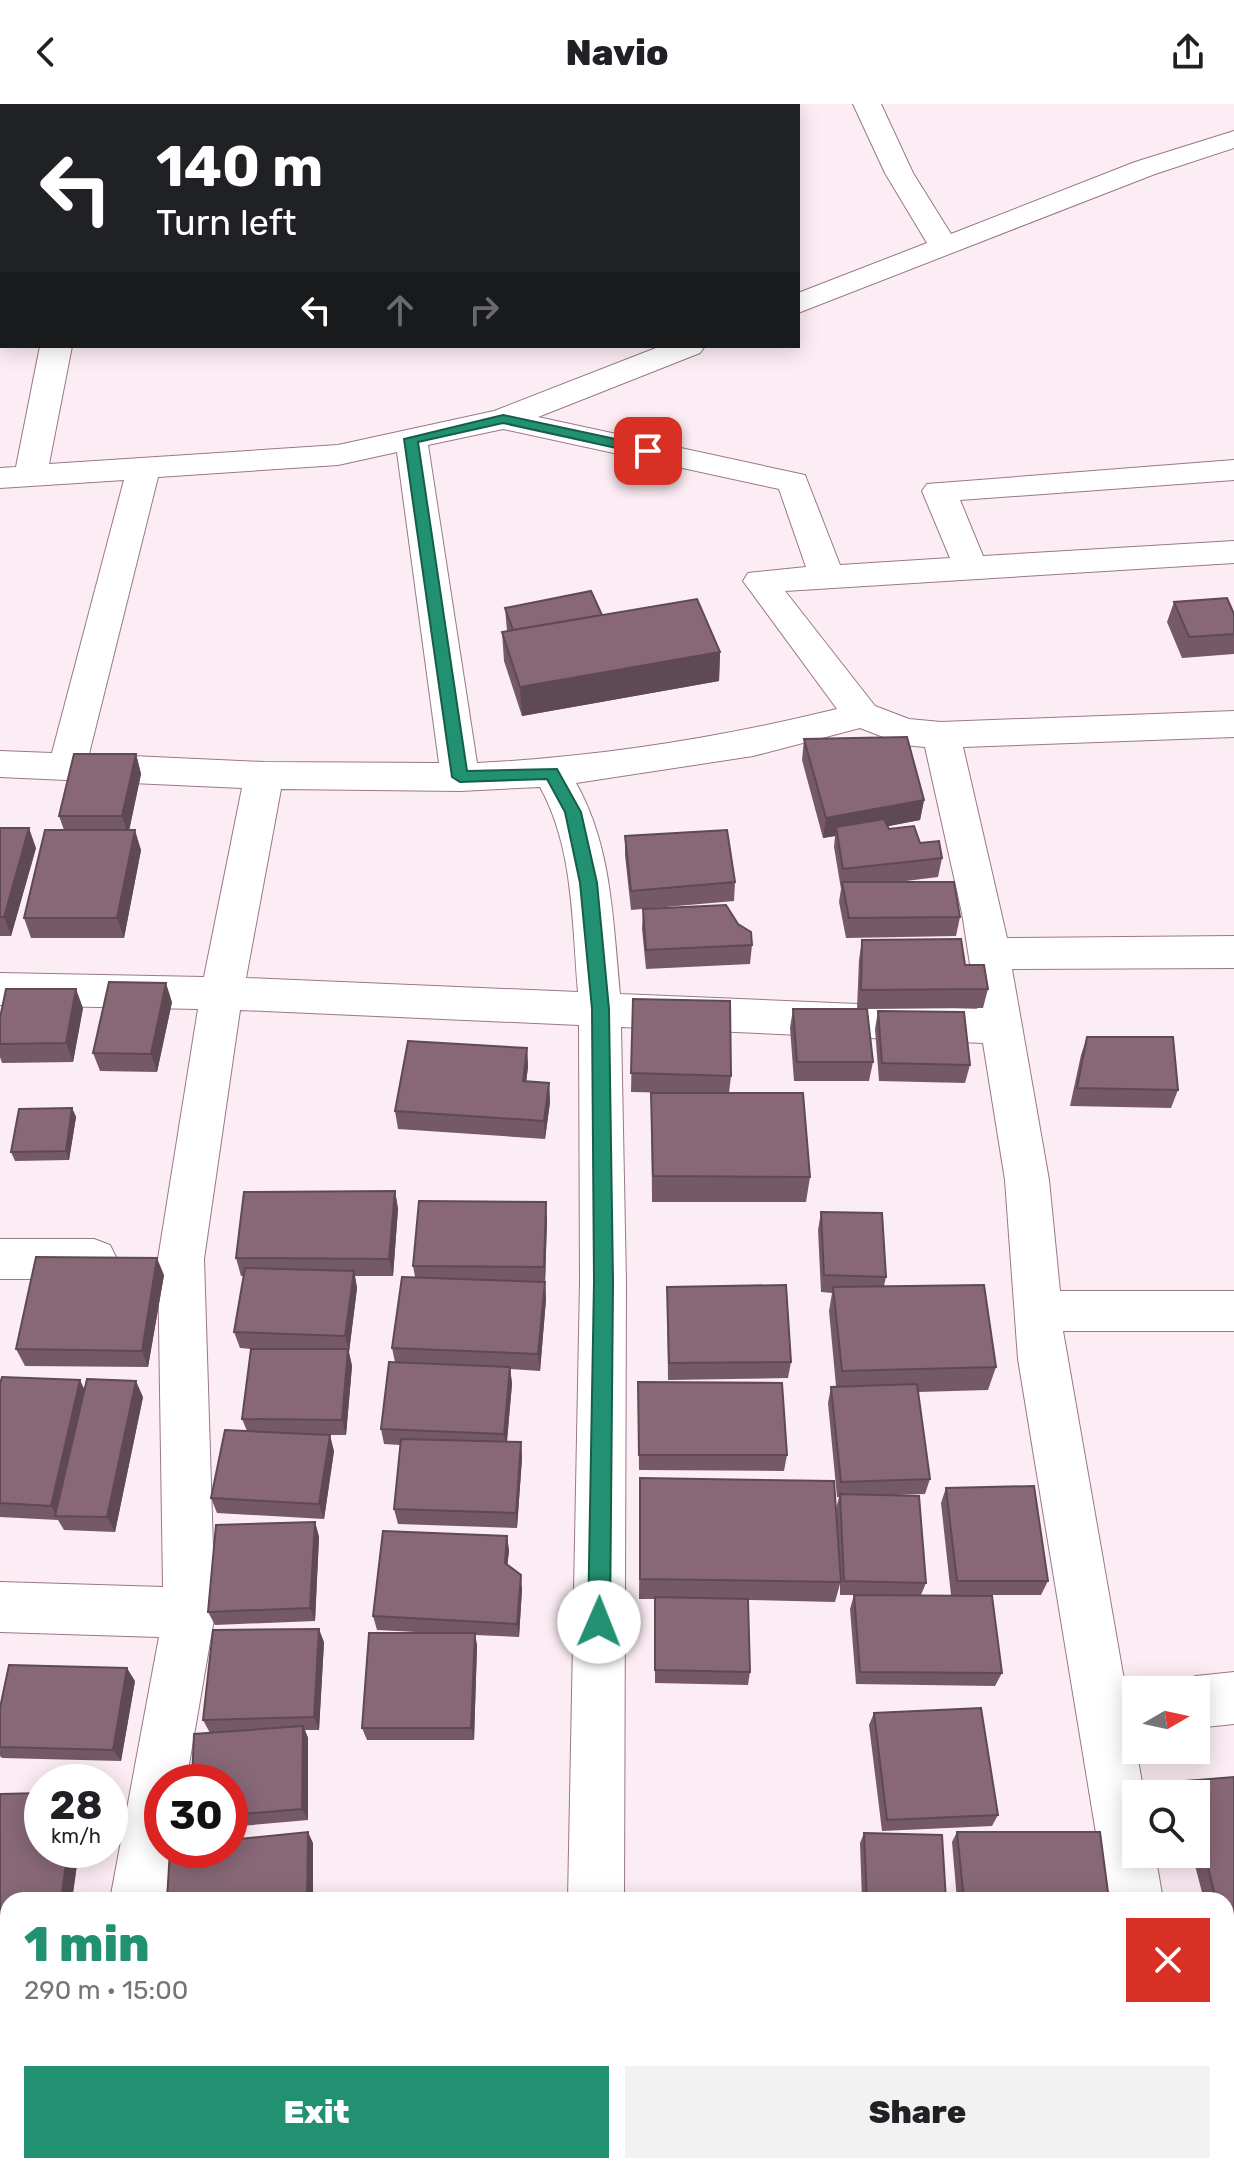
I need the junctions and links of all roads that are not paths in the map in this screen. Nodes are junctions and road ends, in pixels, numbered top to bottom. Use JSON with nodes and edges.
{"nodes":[{"id":1,"x":867,"y":104,"type":"edge"},
{"id":2,"x":1234,"y":139,"type":"edge"},
{"id":3,"x":944,"y":247,"type":"junction"},
{"id":4,"x":800,"y":303,"type":"edge"},
{"id":5,"x":55,"y":348,"type":"edge"},
{"id":6,"x":678,"y":348,"type":"edge"},
{"id":7,"x":652,"y":353,"type":"edge"},
{"id":8,"x":503,"y":419,"type":"junction"},
{"id":9,"x":411,"y":439,"type":"junction"},
{"id":10,"x":144,"y":467,"type":"junction"},
{"id":11,"x":1234,"y":470,"type":"edge"},
{"id":12,"x":16,"y":476,"type":"edge"},
{"id":13,"x":1234,"y":552,"type":"edge"},
{"id":14,"x":971,"y":568,"type":"junction"},
{"id":15,"x":827,"y":577,"type":"junction"},
{"id":16,"x":862,"y":715,"type":"junction"},
{"id":17,"x":1234,"y":724,"type":"edge"},
{"id":18,"x":941,"y":735,"type":"junction"},
{"id":19,"x":0,"y":764,"type":"edge"},
{"id":20,"x":67,"y":767,"type":"junction"},
{"id":21,"x":551,"y":773,"type":"junction"},
{"id":22,"x":264,"y":775,"type":"junction"},
{"id":23,"x":460,"y":777,"type":"junction"},
{"id":24,"x":1234,"y":952,"type":"edge"},
{"id":25,"x":988,"y":954,"type":"junction"},
{"id":26,"x":0,"y":989,"type":"edge"},
{"id":27,"x":222,"y":993,"type":"junction"},
{"id":28,"x":600,"y":1009,"type":"junction"},
{"id":29,"x":1001,"y":1027,"type":"junction"},
{"id":30,"x":0,"y":1259,"type":"edge"},
{"id":31,"x":181,"y":1259,"type":"junction"},
{"id":32,"x":1038,"y":1311,"type":"junction"},
{"id":33,"x":1234,"y":1311,"type":"edge"},
{"id":34,"x":0,"y":1607,"type":"edge"},
{"id":35,"x":189,"y":1613,"type":"junction"},
{"id":36,"x":1234,"y":1698,"type":"edge"},
{"id":37,"x":1210,"y":1701,"type":"edge"},
{"id":38,"x":1119,"y":1711,"type":"edge"},
{"id":39,"x":139,"y":1892,"type":"edge"},
{"id":40,"x":596,"y":1892,"type":"edge"},
{"id":41,"x":1134,"y":1892,"type":"edge"}],
"edges":[{"from":1,"to":3,"type":"street"},
{"from":2,"to":3,"type":"street"},
{"from":3,"to":4,"type":"street"},
{"from":5,"to":12,"type":"street"},
{"from":6,"to":7,"type":"street"},
{"from":7,"to":8,"type":"street"},
{"from":8,"to":9,"type":"street"},
{"from":8,"to":15,"type":"street"},
{"from":9,"to":10,"type":"street"},
{"from":9,"to":23,"type":"street"},
{"from":10,"to":12,"type":"street"},
{"from":10,"to":20,"type":"street"},
{"from":11,"to":14,"type":"street"},
{"from":13,"to":14,"type":"street"},
{"from":14,"to":15,"type":"street"},
{"from":15,"to":16,"type":"street"},
{"from":16,"to":18,"type":"street"},
{"from":16,"to":21,"type":"street"},
{"from":17,"to":18,"type":"street"},
{"from":18,"to":25,"type":"street"},
{"from":19,"to":20,"type":"street"},
{"from":20,"to":22,"type":"street"},
{"from":21,"to":23,"type":"street"},
{"from":21,"to":28,"type":"street"},
{"from":22,"to":23,"type":"street"},
{"from":22,"to":27,"type":"street"},
{"from":24,"to":25,"type":"street"},
{"from":25,"to":29,"type":"street"},
{"from":26,"to":27,"type":"street"},
{"from":27,"to":28,"type":"street"},
{"from":27,"to":31,"type":"street"},
{"from":28,"to":29,"type":"street"},
{"from":28,"to":40,"type":"street"},
{"from":29,"to":32,"type":"street"},
{"from":30,"to":31,"type":"street"},
{"from":31,"to":35,"type":"street"},
{"from":32,"to":33,"type":"street"},
{"from":32,"to":38,"type":"street"},
{"from":34,"to":35,"type":"street"},
{"from":35,"to":39,"type":"street"},
{"from":36,"to":37,"type":"street"},
{"from":38,"to":41,"type":"street"}]}
